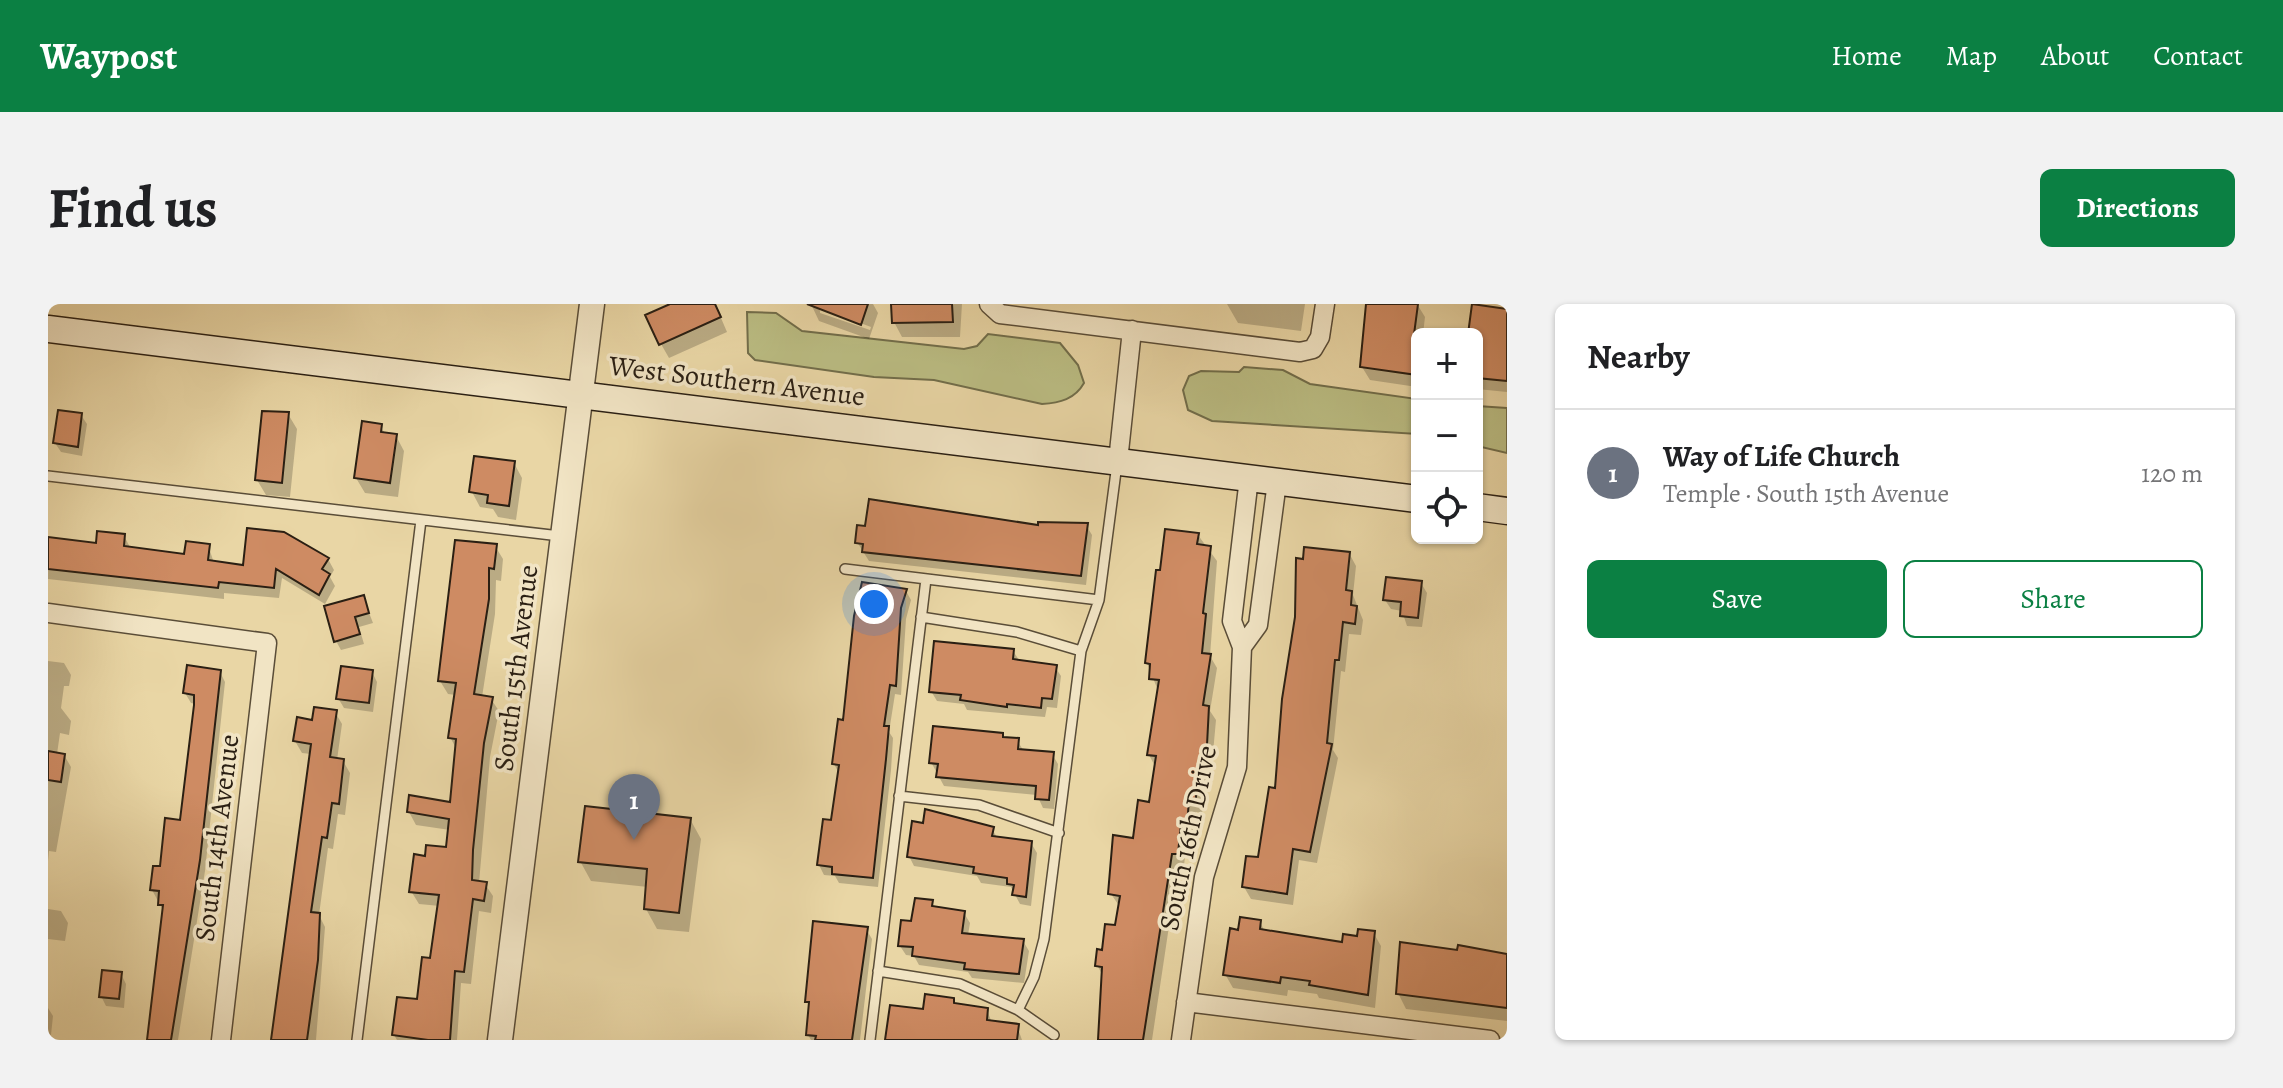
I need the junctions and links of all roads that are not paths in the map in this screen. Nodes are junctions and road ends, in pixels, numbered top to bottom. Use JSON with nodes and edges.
{"nodes":[{"id":1,"x":592,"y":304,"type":"edge"},
{"id":2,"x":1325,"y":304,"type":"edge"},
{"id":3,"x":990,"y":306,"type":"edge"},
{"id":4,"x":48,"y":329,"type":"edge"},
{"id":5,"x":1132,"y":330,"type":"junction"},
{"id":6,"x":581,"y":394,"type":"junction"},
{"id":7,"x":1118,"y":461,"type":"junction"},
{"id":8,"x":48,"y":476,"type":"edge"},
{"id":9,"x":1249,"y":478,"type":"junction"},
{"id":10,"x":1277,"y":482,"type":"junction"},
{"id":11,"x":1411,"y":498,"type":"edge"},
{"id":12,"x":1483,"y":508,"type":"edge"},
{"id":13,"x":1507,"y":511,"type":"edge"},
{"id":14,"x":421,"y":520,"type":"junction"},
{"id":15,"x":563,"y":536,"type":"junction"},
{"id":16,"x":845,"y":569,"type":"dead end"},
{"id":17,"x":1236,"y":577,"type":"junction"},
{"id":18,"x":926,"y":579,"type":"junction"},
{"id":19,"x":1264,"y":580,"type":"junction"},
{"id":20,"x":1099,"y":600,"type":"junction"},
{"id":21,"x":48,"y":613,"type":"edge"},
{"id":22,"x":921,"y":617,"type":"junction"},
{"id":23,"x":1242,"y":647,"type":"junction"},
{"id":24,"x":1081,"y":651,"type":"junction"},
{"id":25,"x":899,"y":796,"type":"junction"},
{"id":26,"x":1059,"y":833,"type":"junction"},
{"id":27,"x":878,"y":971,"type":"junction"},
{"id":28,"x":1186,"y":1002,"type":"junction"},
{"id":29,"x":1018,"y":1010,"type":"junction"},
{"id":30,"x":1402,"y":1034,"type":"edge"},
{"id":31,"x":1054,"y":1035,"type":"dead end"},
{"id":32,"x":221,"y":1040,"type":"edge"},
{"id":33,"x":357,"y":1040,"type":"edge"},
{"id":34,"x":500,"y":1040,"type":"edge"},
{"id":35,"x":870,"y":1040,"type":"edge"},
{"id":36,"x":1181,"y":1040,"type":"edge"},
{"id":37,"x":1490,"y":1040,"type":"edge"}],
"edges":[{"from":1,"to":6,"type":"street","name":"South 15th Avenue"},
{"from":2,"to":5,"type":"street"},
{"from":3,"to":5,"type":"street"},
{"from":4,"to":6,"type":"main road","name":"West Southern Avenue"},
{"from":5,"to":7,"type":"street"},
{"from":6,"to":7,"type":"main road","name":"West Southern Avenue"},
{"from":6,"to":15,"type":"street","name":"South 15th Avenue"},
{"from":7,"to":9,"type":"main road","name":"West Southern Avenue"},
{"from":7,"to":20,"type":"lane"},
{"from":8,"to":14,"type":"lane"},
{"from":9,"to":10,"type":"main road","name":"West Southern Avenue"},
{"from":9,"to":17,"type":"street","name":"South 16th Drive"},
{"from":10,"to":11,"type":"main road","name":"West Southern Avenue"},
{"from":10,"to":19,"type":"street","name":"South 16th Drive"},
{"from":12,"to":13,"type":"main road"},
{"from":14,"to":15,"type":"lane"},
{"from":14,"to":33,"type":"lane"},
{"from":15,"to":34,"type":"street","name":"South 15th Avenue"},
{"from":16,"to":18,"type":"lane"},
{"from":17,"to":19,"type":"street"},
{"from":17,"to":23,"type":"street","name":"South 16th Drive"},
{"from":18,"to":20,"type":"lane"},
{"from":18,"to":22,"type":"lane"},
{"from":19,"to":23,"type":"street","name":"South 16th Drive"},
{"from":20,"to":24,"type":"lane"},
{"from":21,"to":32,"type":"street","name":"South 14th Avenue"},
{"from":22,"to":24,"type":"lane"},
{"from":22,"to":25,"type":"lane"},
{"from":23,"to":28,"type":"street","name":"South 16th Drive"},
{"from":24,"to":26,"type":"lane"},
{"from":25,"to":26,"type":"lane"},
{"from":25,"to":27,"type":"lane"},
{"from":26,"to":29,"type":"lane"},
{"from":27,"to":29,"type":"lane"},
{"from":27,"to":35,"type":"lane"},
{"from":28,"to":30,"type":"street"},
{"from":28,"to":36,"type":"street","name":"South 16th Drive"},
{"from":29,"to":31,"type":"lane"},
{"from":30,"to":37,"type":"street"}]}
